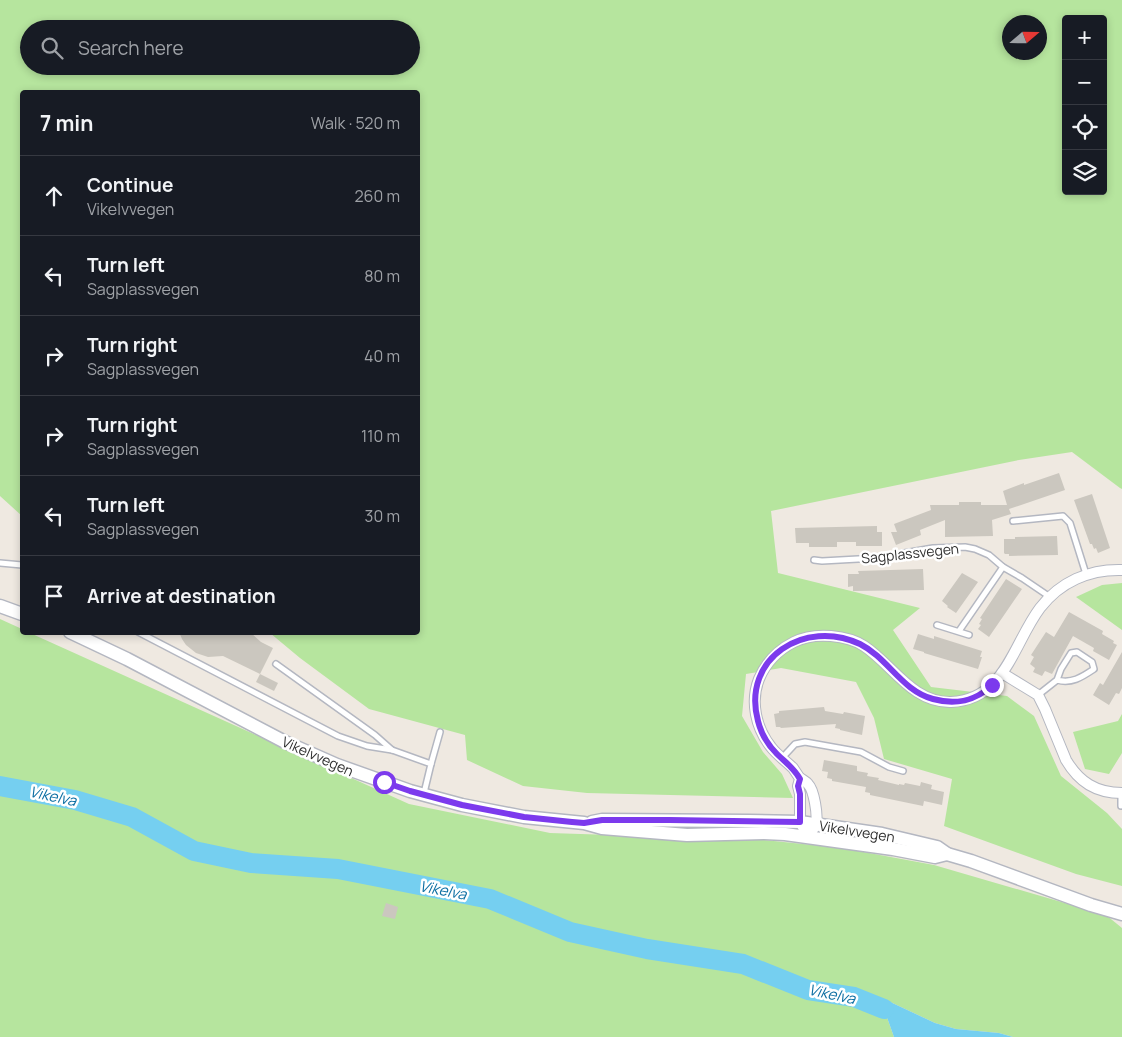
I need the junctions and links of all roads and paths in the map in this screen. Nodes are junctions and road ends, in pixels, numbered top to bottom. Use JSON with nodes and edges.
{"nodes":[{"id":1,"x":1013,"y":521,"type":"dead end"},
{"id":2,"x":814,"y":560,"type":"dead end"},
{"id":3,"x":0,"y":563,"type":"edge"},
{"id":4,"x":20,"y":565,"type":"edge"},
{"id":5,"x":1003,"y":567,"type":"junction"},
{"id":6,"x":1122,"y":570,"type":"edge"},
{"id":7,"x":1086,"y":574,"type":"junction"},
{"id":8,"x":1050,"y":597,"type":"junction"},
{"id":9,"x":0,"y":606,"type":"edge"},
{"id":10,"x":20,"y":613,"type":"edge"},
{"id":11,"x":937,"y":625,"type":"dead end"},
{"id":12,"x":959,"y":631,"type":"junction"},
{"id":13,"x":77,"y":635,"type":"edge"},
{"id":14,"x":144,"y":635,"type":"edge"},
{"id":15,"x":969,"y":635,"type":"dead end"},
{"id":16,"x":276,"y":664,"type":"dead end"},
{"id":17,"x":1002,"y":673,"type":"junction"},
{"id":18,"x":1058,"y":680,"type":"junction"},
{"id":19,"x":1038,"y":695,"type":"junction"},
{"id":20,"x":440,"y":732,"type":"dead end"},
{"id":21,"x":392,"y":750,"type":"junction"},
{"id":22,"x":782,"y":758,"type":"junction"},
{"id":23,"x":431,"y":764,"type":"junction"},
{"id":24,"x":903,"y":771,"type":"dead end"},
{"id":25,"x":800,"y":779,"type":"junction"},
{"id":26,"x":1121,"y":793,"type":"edge"},
{"id":27,"x":423,"y":795,"type":"junction"},
{"id":28,"x":1121,"y":806,"type":"edge"},
{"id":29,"x":800,"y":822,"type":"junction"},
{"id":30,"x":584,"y":823,"type":"junction"},
{"id":31,"x":816,"y":824,"type":"junction"},
{"id":32,"x":808,"y":836,"type":"junction"},
{"id":33,"x":947,"y":854,"type":"junction"},
{"id":34,"x":1122,"y":914,"type":"edge"}],
"edges":[{"from":1,"to":7,"type":"lane"},
{"from":2,"to":5,"type":"lane","name":"Sagplassvegen"},
{"from":3,"to":4,"type":"lane"},
{"from":5,"to":8,"type":"lane","name":"Sagplassvegen"},
{"from":5,"to":12,"type":"lane"},
{"from":6,"to":7,"type":"street"},
{"from":7,"to":8,"type":"street"},
{"from":8,"to":17,"type":"street"},
{"from":9,"to":10,"type":"street"},
{"from":11,"to":12,"type":"lane"},
{"from":12,"to":15,"type":"lane"},
{"from":13,"to":27,"type":"street","name":"Vikelvvegen"},
{"from":14,"to":21,"type":"lane"},
{"from":16,"to":21,"type":"lane"},
{"from":17,"to":19,"type":"street"},
{"from":17,"to":22,"type":"street"},
{"from":18,"to":18,"type":"lane"},
{"from":18,"to":19,"type":"lane"},
{"from":19,"to":26,"type":"street"},
{"from":20,"to":23,"type":"lane"},
{"from":21,"to":23,"type":"lane"},
{"from":22,"to":24,"type":"lane"},
{"from":22,"to":25,"type":"street"},
{"from":23,"to":27,"type":"lane"},
{"from":25,"to":29,"type":"street"},
{"from":25,"to":31,"type":"street"},
{"from":26,"to":28,"type":"lane"},
{"from":27,"to":30,"type":"street","name":"Vikelvvegen"},
{"from":29,"to":30,"type":"street","name":"Vikelvvegen"},
{"from":29,"to":31,"type":"street","name":"Vikelvvegen"},
{"from":29,"to":32,"type":"street"},
{"from":30,"to":32,"type":"street","name":"Vikelvvegen"},
{"from":31,"to":32,"type":"street"},
{"from":31,"to":33,"type":"street","name":"Vikelvvegen"},
{"from":32,"to":33,"type":"street","name":"Vikelvvegen"},
{"from":33,"to":34,"type":"street","name":"Vikelvvegen"}]}
